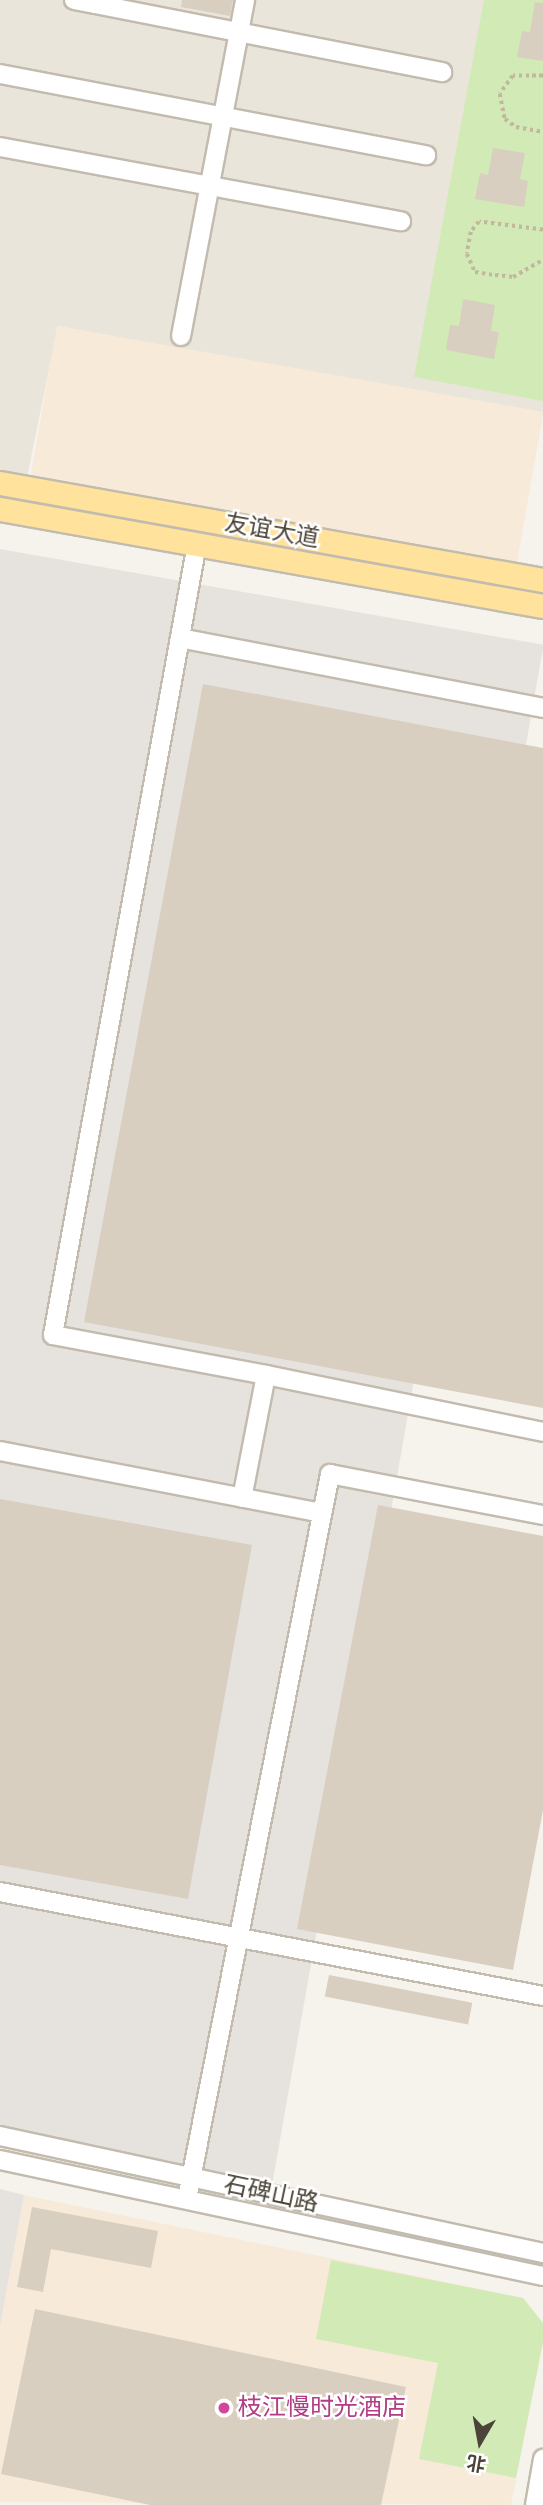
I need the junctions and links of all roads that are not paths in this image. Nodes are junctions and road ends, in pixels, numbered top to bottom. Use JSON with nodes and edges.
{"nodes":[{"id":1,"x":74,"y":0,"type":"edge"},
{"id":2,"x":245,"y":0,"type":"edge"},
{"id":3,"x":95,"y":2,"type":"edge"},
{"id":4,"x":239,"y":31,"type":"junction"},
{"id":5,"x":442,"y":72,"type":"dead end"},
{"id":6,"x":0,"y":74,"type":"edge"},
{"id":7,"x":223,"y":116,"type":"junction"},
{"id":8,"x":0,"y":147,"type":"edge"},
{"id":9,"x":426,"y":155,"type":"dead end"},
{"id":10,"x":210,"y":183,"type":"junction"},
{"id":11,"x":401,"y":221,"type":"dead end"},
{"id":12,"x":181,"y":335,"type":"dead end"},
{"id":13,"x":0,"y":483,"type":"edge"},
{"id":14,"x":0,"y":509,"type":"edge"},
{"id":15,"x":197,"y":544,"type":"junction"},
{"id":16,"x":543,"y":580,"type":"edge"},
{"id":17,"x":543,"y":606,"type":"edge"},
{"id":18,"x":180,"y":638,"type":"junction"},
{"id":19,"x":543,"y":708,"type":"edge"},
{"id":20,"x":266,"y":1375,"type":"junction"},
{"id":21,"x":543,"y":1432,"type":"edge"},
{"id":22,"x":0,"y":1451,"type":"edge"},
{"id":23,"x":242,"y":1497,"type":"junction"},
{"id":24,"x":322,"y":1513,"type":"junction"},
{"id":25,"x":543,"y":1515,"type":"edge"},
{"id":26,"x":0,"y":1892,"type":"edge"},
{"id":27,"x":238,"y":1939,"type":"junction"},
{"id":28,"x":543,"y":1996,"type":"edge"},
{"id":29,"x":0,"y":2136,"type":"edge"},
{"id":30,"x":0,"y":2160,"type":"edge"},
{"id":31,"x":191,"y":2177,"type":"junction"},
{"id":32,"x":187,"y":2199,"type":"junction"},
{"id":33,"x":543,"y":2253,"type":"edge"},
{"id":34,"x":543,"y":2276,"type":"edge"},
{"id":35,"x":543,"y":2459,"type":"edge"},
{"id":36,"x":535,"y":2505,"type":"edge"}],
"edges":[{"from":1,"to":3,"type":"street"},
{"from":2,"to":4,"type":"street"},
{"from":3,"to":4,"type":"street"},
{"from":4,"to":5,"type":"street"},
{"from":4,"to":7,"type":"street"},
{"from":6,"to":7,"type":"street"},
{"from":7,"to":9,"type":"street"},
{"from":7,"to":10,"type":"street"},
{"from":8,"to":10,"type":"street"},
{"from":10,"to":11,"type":"street"},
{"from":10,"to":12,"type":"street"},
{"from":13,"to":16,"type":"main road","name":"友谊大道"},
{"from":14,"to":15,"type":"main road","name":"友谊大道"},
{"from":15,"to":17,"type":"main road","name":"友谊大道"},
{"from":15,"to":18,"type":"street"},
{"from":18,"to":19,"type":"street"},
{"from":18,"to":20,"type":"street"},
{"from":20,"to":21,"type":"street"},
{"from":20,"to":23,"type":"street"},
{"from":22,"to":23,"type":"street"},
{"from":23,"to":24,"type":"street"},
{"from":24,"to":25,"type":"street"},
{"from":24,"to":27,"type":"street"},
{"from":26,"to":27,"type":"street"},
{"from":27,"to":28,"type":"street"},
{"from":27,"to":31,"type":"street"},
{"from":29,"to":31,"type":"street","name":"石碑山路"},
{"from":30,"to":32,"type":"street"},
{"from":31,"to":32,"type":"street"},
{"from":31,"to":33,"type":"street","name":"石碑山路"},
{"from":32,"to":34,"type":"street"},
{"from":35,"to":36,"type":"street"}]}
